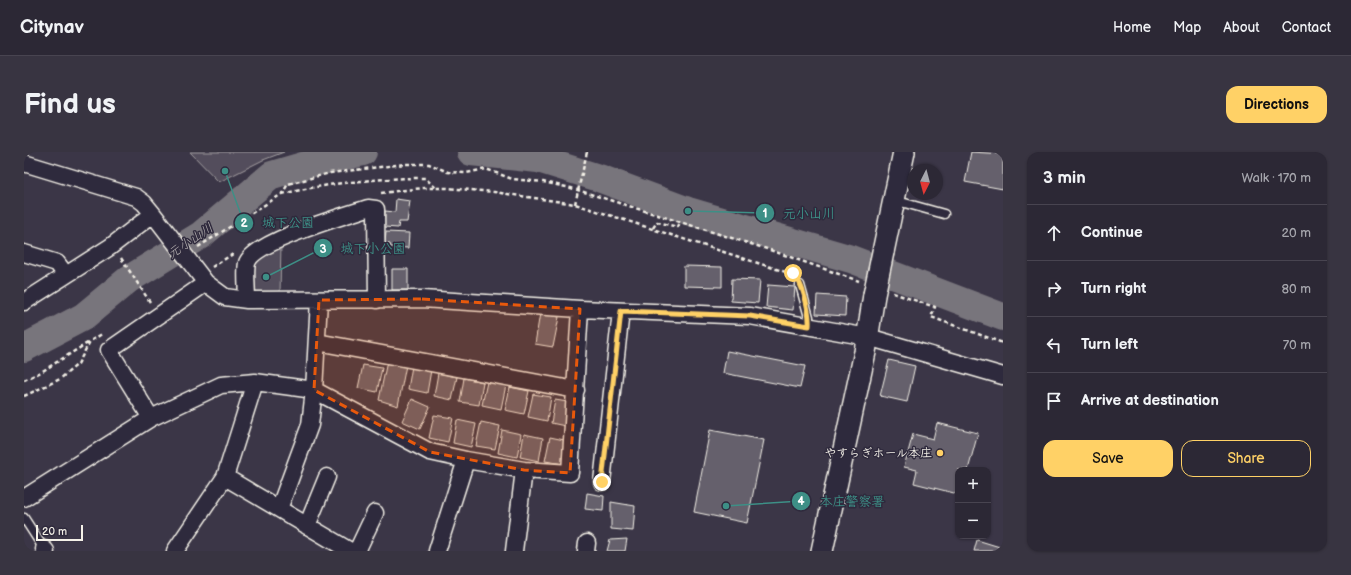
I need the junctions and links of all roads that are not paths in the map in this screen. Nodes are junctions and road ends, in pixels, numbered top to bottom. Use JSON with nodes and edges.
{"nodes":[{"id":1,"x":904,"y":152,"type":"edge"},
{"id":2,"x":24,"y":163,"type":"edge"},
{"id":3,"x":894,"y":200,"type":"junction"},
{"id":4,"x":944,"y":214,"type":"dead end"},
{"id":5,"x":158,"y":220,"type":"junction"},
{"id":6,"x":24,"y":253,"type":"edge"},
{"id":7,"x":203,"y":274,"type":"junction"},
{"id":8,"x":66,"y":275,"type":"junction"},
{"id":9,"x":800,"y":285,"type":"road end"},
{"id":10,"x":248,"y":300,"type":"junction"},
{"id":11,"x":319,"y":300,"type":"junction"},
{"id":12,"x":377,"y":300,"type":"junction"},
{"id":13,"x":24,"y":302,"type":"edge"},
{"id":14,"x":580,"y":309,"type":"junction"},
{"id":15,"x":621,"y":311,"type":"junction"},
{"id":16,"x":809,"y":326,"type":"junction"},
{"id":17,"x":868,"y":337,"type":"junction"},
{"id":18,"x":317,"y":342,"type":"junction"},
{"id":19,"x":1003,"y":376,"type":"edge"},
{"id":20,"x":255,"y":382,"type":"junction"},
{"id":21,"x":314,"y":390,"type":"junction"},
{"id":22,"x":576,"y":390,"type":"junction"},
{"id":23,"x":151,"y":418,"type":"junction"},
{"id":24,"x":466,"y":460,"type":"junction"},
{"id":25,"x":524,"y":470,"type":"junction"},
{"id":26,"x":225,"y":477,"type":"junction"},
{"id":27,"x":327,"y":477,"type":"dead end"},
{"id":28,"x":602,"y":482,"type":"dead end"},
{"id":29,"x":24,"y":498,"type":"edge"},
{"id":30,"x":279,"y":509,"type":"junction"},
{"id":31,"x":375,"y":513,"type":"dead end"},
{"id":32,"x":24,"y":518,"type":"edge"},
{"id":33,"x":307,"y":526,"type":"junction"},
{"id":34,"x":45,"y":550,"type":"edge"},
{"id":35,"x":174,"y":551,"type":"edge"},
{"id":36,"x":350,"y":551,"type":"edge"},
{"id":37,"x":357,"y":551,"type":"edge"},
{"id":38,"x":437,"y":551,"type":"edge"},
{"id":39,"x":514,"y":551,"type":"edge"},
{"id":40,"x":822,"y":551,"type":"edge"}],
"edges":[{"from":1,"to":3,"type":"street"},
{"from":2,"to":5,"type":"street"},
{"from":3,"to":4,"type":"lane"},
{"from":3,"to":17,"type":"street","bridge":true},
{"from":5,"to":7,"type":"street"},
{"from":5,"to":8,"type":"street"},
{"from":6,"to":8,"type":"street"},
{"from":7,"to":10,"type":"street"},
{"from":7,"to":23,"type":"street"},
{"from":8,"to":13,"type":"street"},
{"from":9,"to":16,"type":"lane"},
{"from":10,"to":11,"type":"street"},
{"from":10,"to":12,"type":"street"},
{"from":11,"to":12,"type":"street"},
{"from":11,"to":18,"type":"street"},
{"from":12,"to":14,"type":"street"},
{"from":14,"to":15,"type":"street"},
{"from":14,"to":22,"type":"street"},
{"from":15,"to":16,"type":"street"},
{"from":15,"to":28,"type":"street"},
{"from":16,"to":17,"type":"street"},
{"from":17,"to":19,"type":"street"},
{"from":17,"to":40,"type":"street"},
{"from":18,"to":21,"type":"street"},
{"from":18,"to":22,"type":"street"},
{"from":20,"to":21,"type":"street"},
{"from":20,"to":23,"type":"street"},
{"from":20,"to":26,"type":"street"},
{"from":21,"to":24,"type":"street"},
{"from":21,"to":30,"type":"street"},
{"from":22,"to":25,"type":"street"},
{"from":23,"to":29,"type":"street"},
{"from":24,"to":25,"type":"street"},
{"from":24,"to":38,"type":"street"},
{"from":25,"to":39,"type":"street"},
{"from":26,"to":30,"type":"street"},
{"from":26,"to":35,"type":"street"},
{"from":27,"to":33,"type":"street"},
{"from":30,"to":33,"type":"street"},
{"from":31,"to":37,"type":"street"},
{"from":32,"to":34,"type":"lane"},
{"from":33,"to":36,"type":"street"}]}
